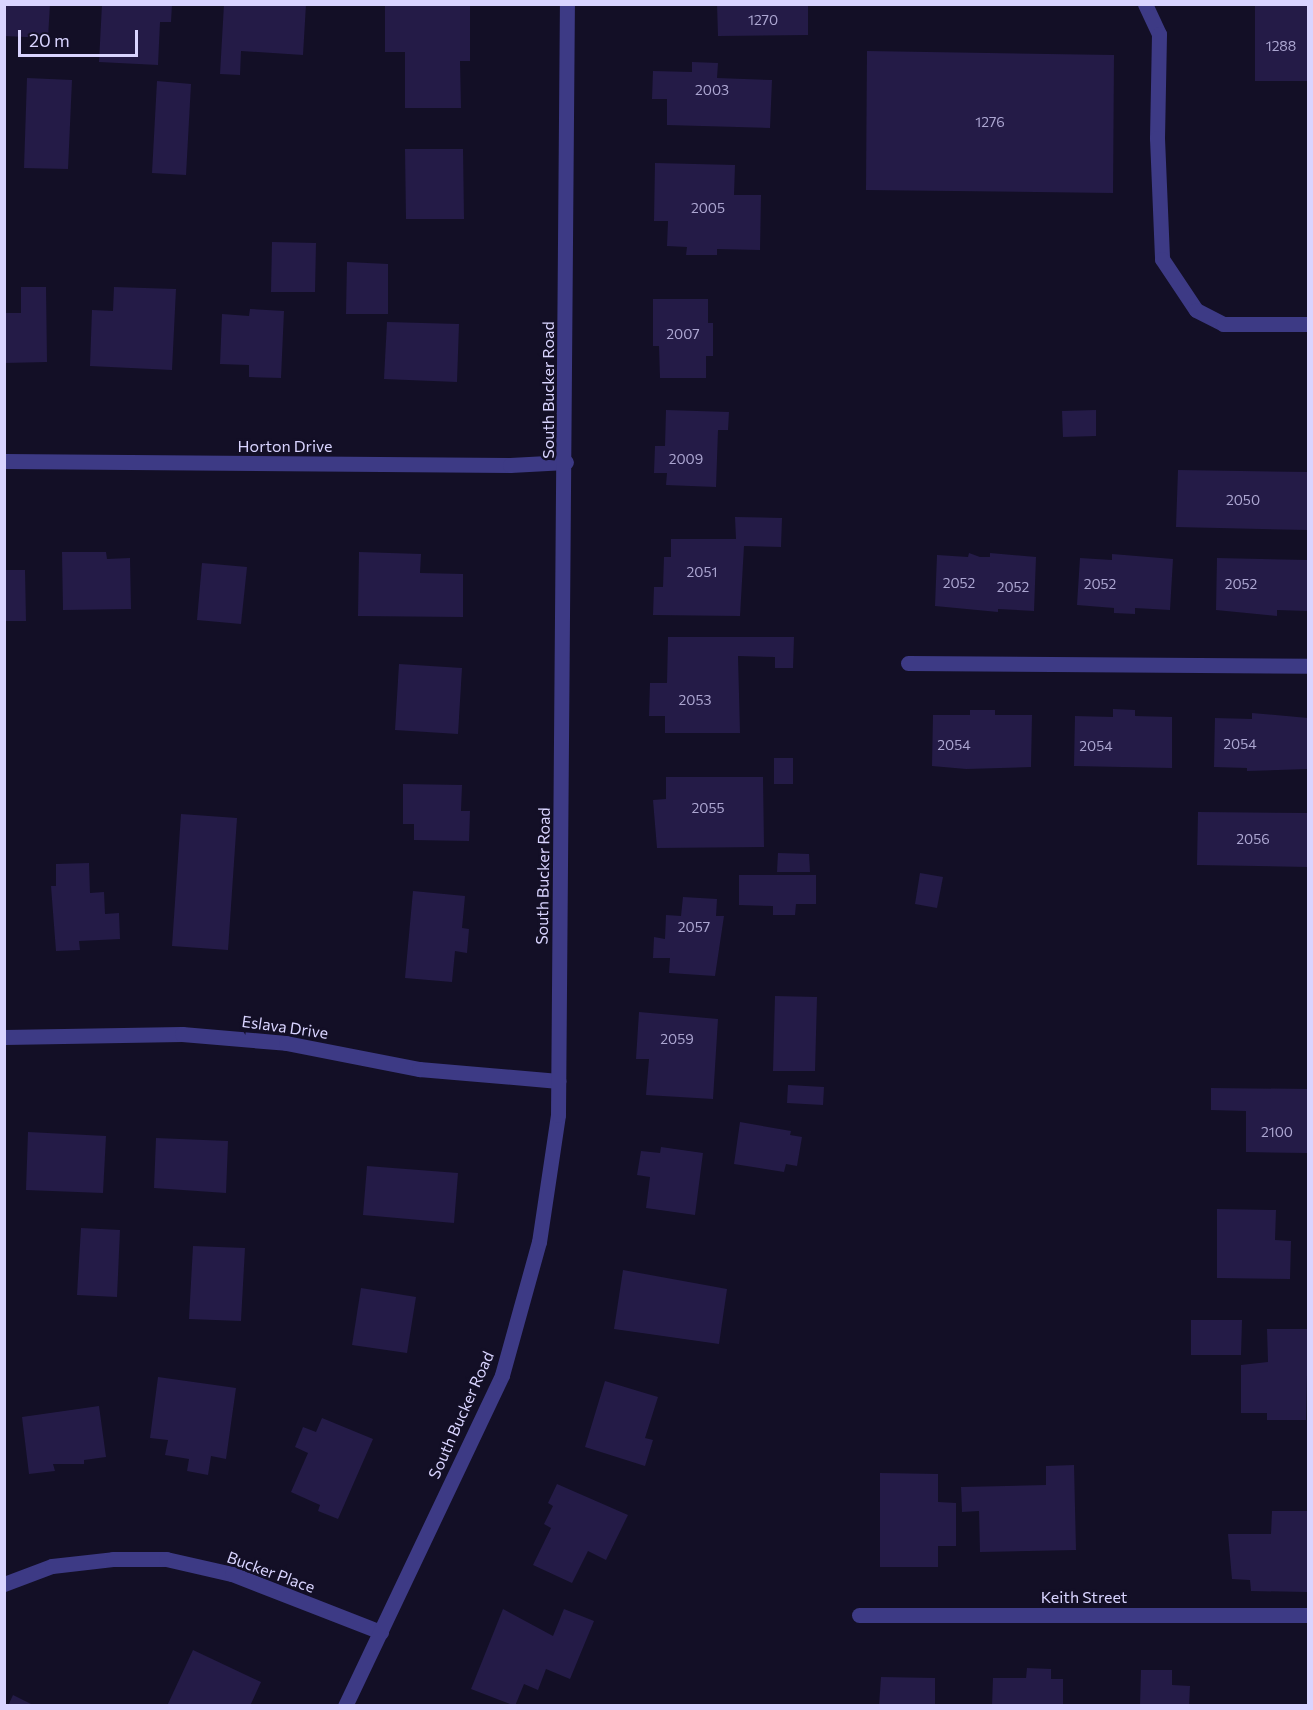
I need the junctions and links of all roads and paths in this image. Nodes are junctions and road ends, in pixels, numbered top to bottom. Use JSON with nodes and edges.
{"nodes":[{"id":1,"x":567,"y":4,"type":"edge"},
{"id":2,"x":1145,"y":4,"type":"edge"},
{"id":3,"x":1308,"y":324,"type":"edge"},
{"id":4,"x":4,"y":461,"type":"edge"},
{"id":5,"x":566,"y":462,"type":"junction"},
{"id":6,"x":908,"y":663,"type":"dead end"},
{"id":7,"x":1308,"y":666,"type":"edge"},
{"id":8,"x":4,"y":1037,"type":"edge"},
{"id":9,"x":558,"y":1081,"type":"junction"},
{"id":10,"x":4,"y":1584,"type":"edge"},
{"id":11,"x":859,"y":1615,"type":"dead end"},
{"id":12,"x":1308,"y":1616,"type":"edge"},
{"id":13,"x":381,"y":1632,"type":"junction"},
{"id":14,"x":345,"y":1706,"type":"edge"}],
"edges":[{"from":1,"to":5,"type":"street","name":"South Bucker Road"},
{"from":2,"to":3,"type":"street"},
{"from":4,"to":5,"type":"street","name":"Horton Drive"},
{"from":5,"to":9,"type":"street","name":"South Bucker Road"},
{"from":6,"to":7,"type":"street"},
{"from":8,"to":9,"type":"street","name":"Eslava Drive"},
{"from":9,"to":13,"type":"street","name":"South Bucker Road"},
{"from":10,"to":13,"type":"street","name":"Bucker Place"},
{"from":11,"to":12,"type":"street","name":"Keith Street"},
{"from":13,"to":14,"type":"street","name":"South Bucker Road"}]}
